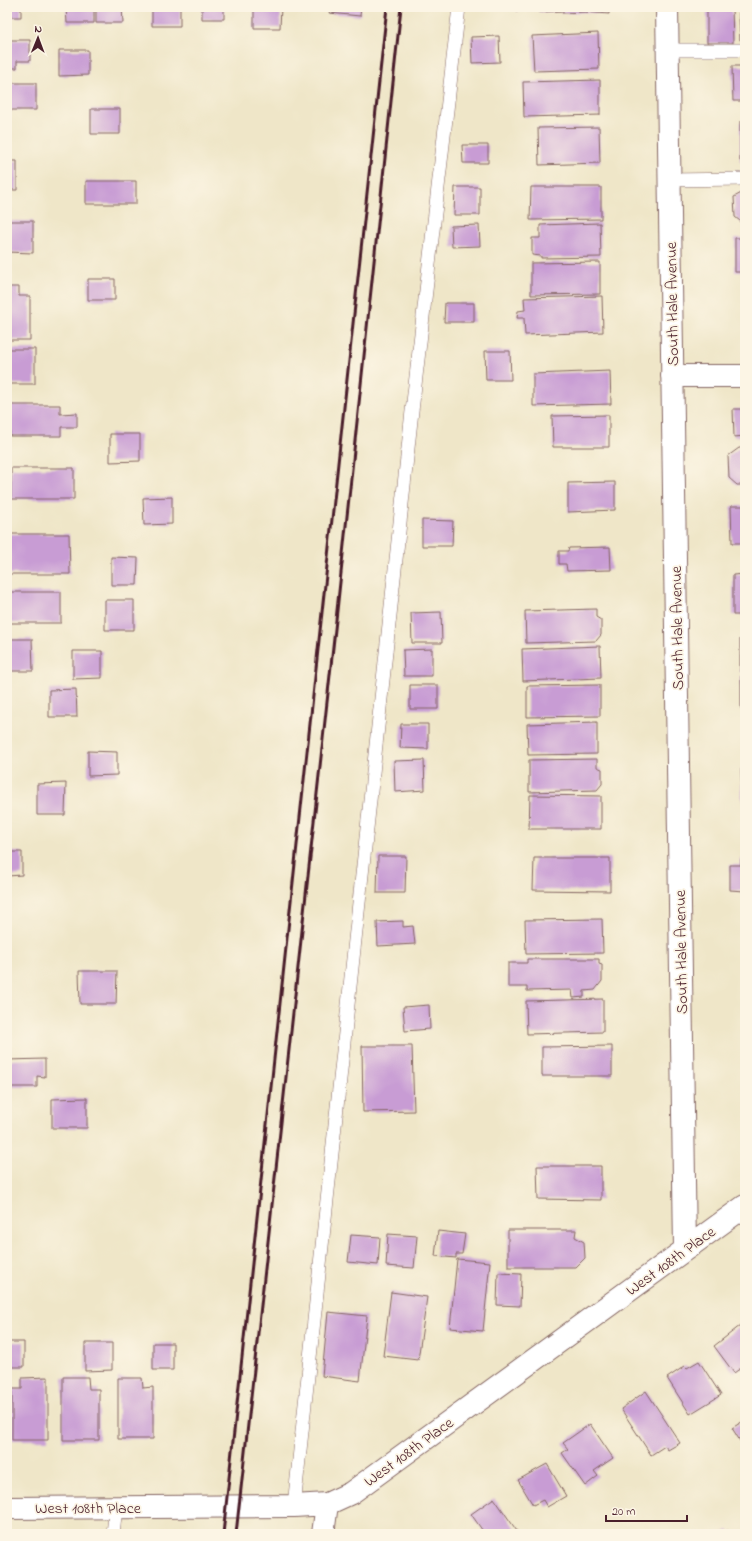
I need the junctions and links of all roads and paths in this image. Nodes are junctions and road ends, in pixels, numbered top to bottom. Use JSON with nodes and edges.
{"nodes":[{"id":1,"x":459,"y":7,"type":"edge"},
{"id":2,"x":667,"y":7,"type":"edge"},
{"id":3,"x":668,"y":50,"type":"junction"},
{"id":4,"x":745,"y":50,"type":"edge"},
{"id":5,"x":745,"y":179,"type":"edge"},
{"id":6,"x":669,"y":180,"type":"junction"},
{"id":7,"x":672,"y":376,"type":"junction"},
{"id":8,"x":745,"y":376,"type":"edge"},
{"id":9,"x":745,"y":1206,"type":"edge"},
{"id":10,"x":685,"y":1249,"type":"junction"},
{"id":11,"x":327,"y":1504,"type":"junction"},
{"id":12,"x":294,"y":1506,"type":"junction"},
{"id":13,"x":116,"y":1507,"type":"junction"},
{"id":14,"x":7,"y":1508,"type":"edge"},
{"id":15,"x":113,"y":1534,"type":"edge"},
{"id":16,"x":323,"y":1534,"type":"edge"}],
"edges":[{"from":1,"to":12,"type":"lane"},
{"from":2,"to":3,"type":"street","name":"South Hale Avenue"},
{"from":3,"to":4,"type":"lane"},
{"from":3,"to":6,"type":"street","name":"South Hale Avenue"},
{"from":5,"to":6,"type":"lane"},
{"from":6,"to":7,"type":"street","name":"South Hale Avenue"},
{"from":7,"to":8,"type":"street"},
{"from":7,"to":10,"type":"street","name":"South Hale Avenue"},
{"from":9,"to":10,"type":"street","name":"West 108th Place"},
{"from":10,"to":11,"type":"street","name":"West 108th Place"},
{"from":11,"to":12,"type":"street","name":"West 108th Place"},
{"from":11,"to":16,"type":"street"},
{"from":12,"to":13,"type":"street","name":"West 108th Place"},
{"from":13,"to":14,"type":"street","name":"West 108th Place"},
{"from":13,"to":15,"type":"lane"}]}
